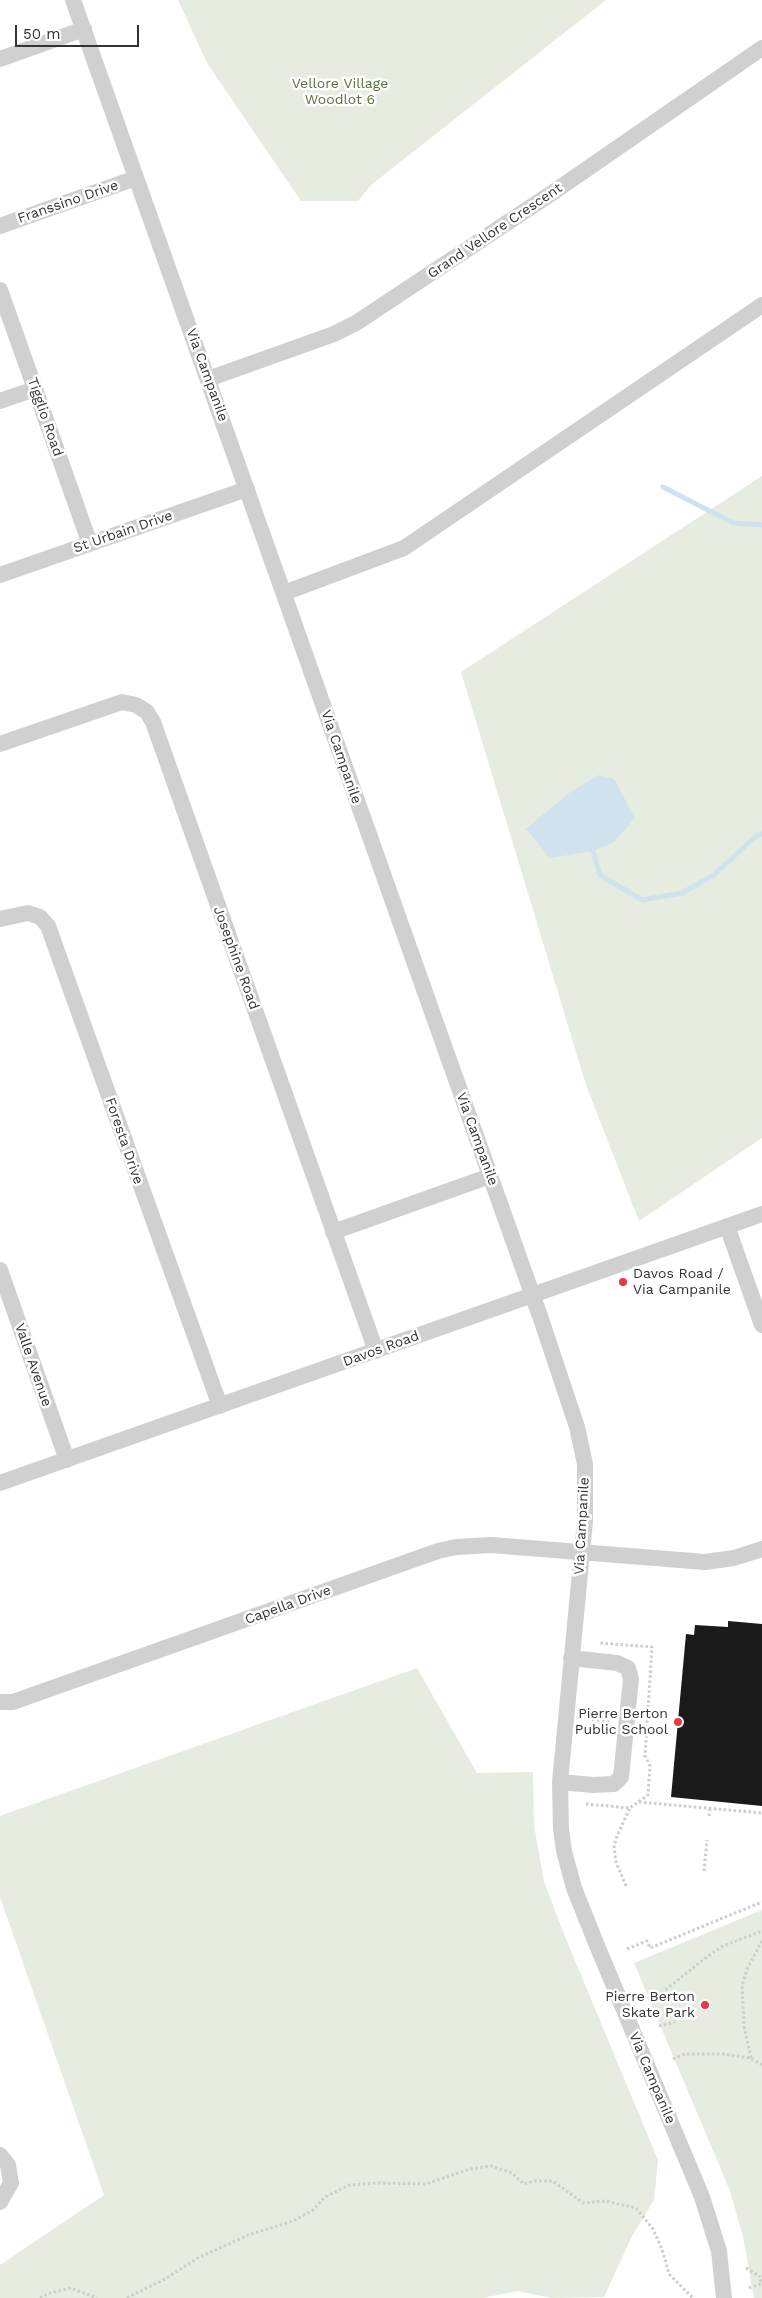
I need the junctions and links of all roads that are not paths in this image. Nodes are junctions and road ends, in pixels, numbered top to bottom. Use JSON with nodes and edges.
{"nodes":[{"id":1,"x":73,"y":0,"type":"edge"},
{"id":2,"x":84,"y":29,"type":"junction"},
{"id":3,"x":762,"y":48,"type":"edge"},
{"id":4,"x":0,"y":59,"type":"edge"},
{"id":5,"x":136,"y":178,"type":"junction"},
{"id":6,"x":0,"y":226,"type":"edge"},
{"id":7,"x":0,"y":290,"type":"edge"},
{"id":8,"x":762,"y":305,"type":"edge"},
{"id":9,"x":208,"y":379,"type":"junction"},
{"id":10,"x":35,"y":389,"type":"junction"},
{"id":11,"x":0,"y":401,"type":"edge"},
{"id":12,"x":247,"y":489,"type":"junction"},
{"id":13,"x":90,"y":544,"type":"junction"},
{"id":14,"x":0,"y":576,"type":"edge"},
{"id":15,"x":284,"y":593,"type":"junction"},
{"id":16,"x":0,"y":744,"type":"edge"},
{"id":17,"x":0,"y":919,"type":"edge"},
{"id":18,"x":490,"y":1176,"type":"junction"},
{"id":19,"x":762,"y":1214,"type":"edge"},
{"id":20,"x":726,"y":1226,"type":"junction"},
{"id":21,"x":333,"y":1232,"type":"junction"},
{"id":22,"x":0,"y":1270,"type":"edge"},
{"id":23,"x":532,"y":1295,"type":"junction"},
{"id":24,"x":762,"y":1326,"type":"edge"},
{"id":25,"x":376,"y":1351,"type":"junction"},
{"id":26,"x":220,"y":1406,"type":"junction"},
{"id":27,"x":66,"y":1460,"type":"junction"},
{"id":28,"x":0,"y":1483,"type":"edge"},
{"id":29,"x":762,"y":1549,"type":"edge"},
{"id":30,"x":582,"y":1552,"type":"junction"},
{"id":31,"x":571,"y":1658,"type":"junction"},
{"id":32,"x":0,"y":1702,"type":"edge"},
{"id":33,"x":560,"y":1782,"type":"junction"},
{"id":34,"x":0,"y":2155,"type":"edge"},
{"id":35,"x":0,"y":2202,"type":"edge"},
{"id":36,"x":724,"y":2298,"type":"edge"}],
"edges":[{"from":1,"to":2,"type":"street","name":"Via Campanile"},
{"from":2,"to":4,"type":"street"},
{"from":2,"to":5,"type":"street","name":"Via Campanile"},
{"from":3,"to":9,"type":"street","name":"Grand Vellore Crescent"},
{"from":5,"to":6,"type":"street","name":"Franssino Drive"},
{"from":5,"to":9,"type":"street","name":"Via Campanile"},
{"from":7,"to":10,"type":"street","name":"Tigglio Road"},
{"from":8,"to":15,"type":"street"},
{"from":9,"to":12,"type":"street","name":"Via Campanile"},
{"from":10,"to":11,"type":"street"},
{"from":10,"to":13,"type":"street","name":"Tigglio Road"},
{"from":12,"to":13,"type":"street","name":"St Urbain Drive"},
{"from":12,"to":15,"type":"street","name":"Via Campanile"},
{"from":13,"to":14,"type":"street","name":"St Urbain Drive"},
{"from":15,"to":18,"type":"street","name":"Via Campanile"},
{"from":16,"to":21,"type":"street","name":"Josephine Road"},
{"from":17,"to":26,"type":"street","name":"Foresta Drive"},
{"from":18,"to":21,"type":"street"},
{"from":18,"to":23,"type":"street","name":"Via Campanile"},
{"from":19,"to":20,"type":"street","name":"Davos Road"},
{"from":20,"to":23,"type":"street","name":"Davos Road"},
{"from":20,"to":24,"type":"street"},
{"from":21,"to":25,"type":"street","name":"Josephine Road"},
{"from":22,"to":27,"type":"street","name":"Valle Avenue"},
{"from":23,"to":25,"type":"street","name":"Davos Road"},
{"from":23,"to":30,"type":"street","name":"Via Campanile"},
{"from":25,"to":26,"type":"street","name":"Davos Road"},
{"from":26,"to":27,"type":"street","name":"Davos Road"},
{"from":27,"to":28,"type":"street","name":"Davos Road"},
{"from":29,"to":30,"type":"street","name":"Capella Drive"},
{"from":30,"to":31,"type":"street","name":"Via Campanile"},
{"from":30,"to":32,"type":"street","name":"Capella Drive"},
{"from":31,"to":33,"type":"street","name":"Via Campanile"},
{"from":31,"to":33,"type":"street"},
{"from":33,"to":36,"type":"street","name":"Via Campanile"},
{"from":34,"to":35,"type":"street"}]}
